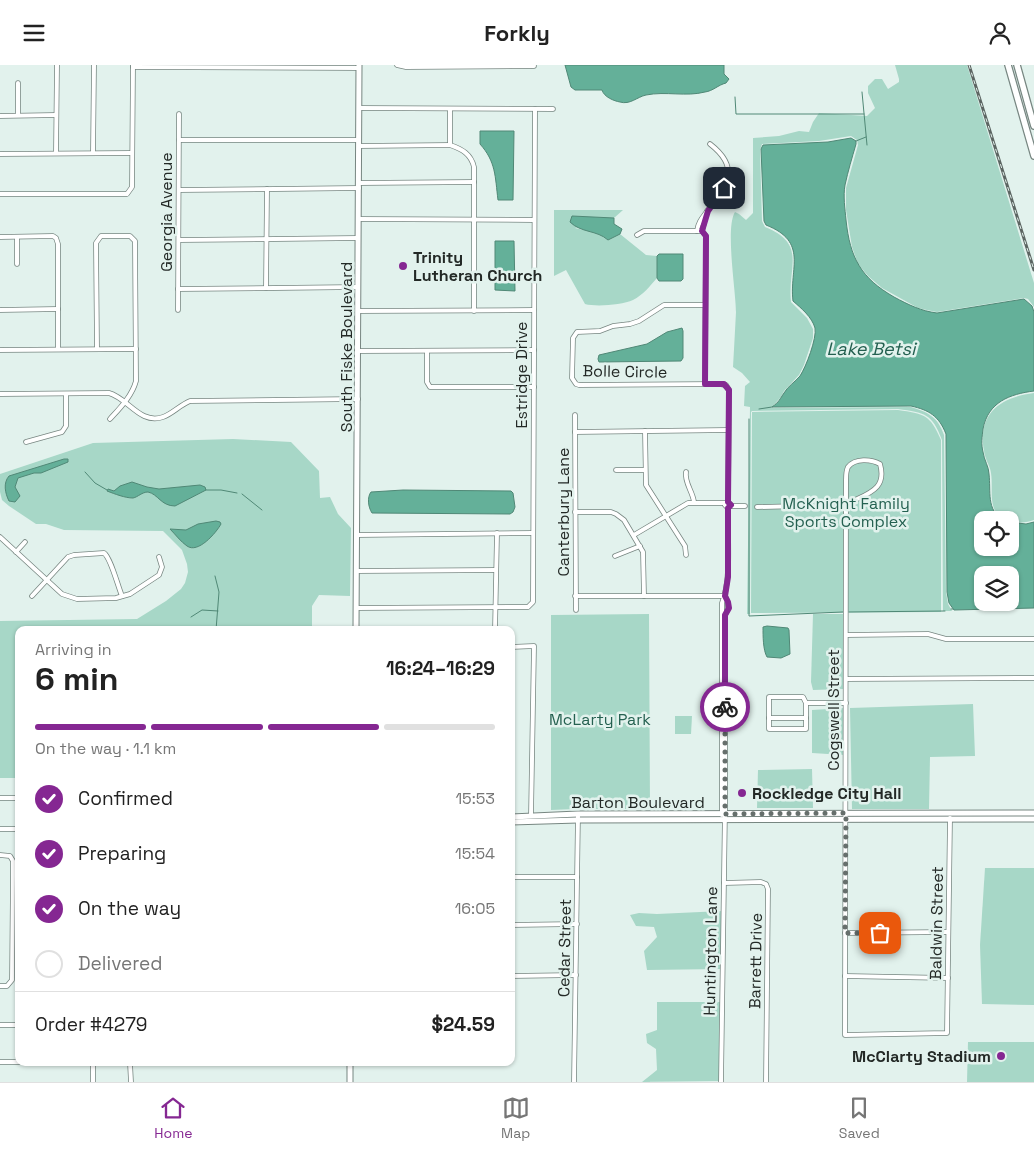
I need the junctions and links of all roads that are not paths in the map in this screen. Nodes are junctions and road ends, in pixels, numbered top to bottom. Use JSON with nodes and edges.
{"nodes":[{"id":1,"x":57,"y":65,"type":"edge"},
{"id":2,"x":94,"y":65,"type":"edge"},
{"id":3,"x":397,"y":65,"type":"edge"},
{"id":4,"x":1008,"y":65,"type":"edge"},
{"id":5,"x":1017,"y":65,"type":"edge"},
{"id":6,"x":133,"y":66,"type":"edge"},
{"id":7,"x":534,"y":66,"type":"edge"},
{"id":8,"x":359,"y":67,"type":"edge"},
{"id":9,"x":18,"y":83,"type":"dead end"},
{"id":10,"x":359,"y":108,"type":"junction"},
{"id":11,"x":450,"y":109,"type":"junction"},
{"id":12,"x":535,"y":109,"type":"junction"},
{"id":13,"x":553,"y":109,"type":"dead end"},
{"id":14,"x":180,"y":114,"type":"dead end"},
{"id":15,"x":0,"y":115,"type":"edge"},
{"id":16,"x":18,"y":115,"type":"junction"},
{"id":17,"x":56,"y":115,"type":"junction"},
{"id":18,"x":1023,"y":117,"type":"junction"},
{"id":19,"x":1033,"y":117,"type":"edge"},
{"id":20,"x":1034,"y":125,"type":"edge"},
{"id":21,"x":179,"y":140,"type":"junction"},
{"id":22,"x":359,"y":143,"type":"junction"},
{"id":23,"x":710,"y":144,"type":"dead end"},
{"id":24,"x":450,"y":145,"type":"junction"},
{"id":25,"x":56,"y":153,"type":"junction"},
{"id":26,"x":93,"y":153,"type":"junction"},
{"id":27,"x":132,"y":153,"type":"junction"},
{"id":28,"x":0,"y":154,"type":"edge"},
{"id":29,"x":1034,"y":156,"type":"edge"},
{"id":30,"x":474,"y":182,"type":"junction"},
{"id":31,"x":359,"y":185,"type":"junction"},
{"id":32,"x":267,"y":189,"type":"junction"},
{"id":33,"x":179,"y":190,"type":"junction"},
{"id":34,"x":0,"y":194,"type":"edge"},
{"id":35,"x":359,"y":219,"type":"junction"},
{"id":36,"x":474,"y":220,"type":"junction"},
{"id":37,"x":534,"y":220,"type":"junction"},
{"id":38,"x":700,"y":231,"type":"junction"},
{"id":39,"x":637,"y":235,"type":"dead end"},
{"id":40,"x":0,"y":237,"type":"edge"},
{"id":41,"x":17,"y":237,"type":"junction"},
{"id":42,"x":267,"y":238,"type":"junction"},
{"id":43,"x":358,"y":238,"type":"junction"},
{"id":44,"x":179,"y":240,"type":"junction"},
{"id":45,"x":17,"y":264,"type":"dead end"},
{"id":46,"x":358,"y":287,"type":"junction"},
{"id":47,"x":266,"y":288,"type":"junction"},
{"id":48,"x":178,"y":289,"type":"junction"},
{"id":49,"x":706,"y":305,"type":"junction"},
{"id":50,"x":0,"y":309,"type":"edge"},
{"id":51,"x":58,"y":309,"type":"junction"},
{"id":52,"x":178,"y":310,"type":"dead end"},
{"id":53,"x":358,"y":311,"type":"junction"},
{"id":54,"x":474,"y":311,"type":"junction"},
{"id":55,"x":534,"y":311,"type":"junction"},
{"id":56,"x":58,"y":349,"type":"junction"},
{"id":57,"x":97,"y":349,"type":"junction"},
{"id":58,"x":136,"y":349,"type":"junction"},
{"id":59,"x":534,"y":349,"type":"junction"},
{"id":60,"x":0,"y":350,"type":"edge"},
{"id":61,"x":359,"y":351,"type":"junction"},
{"id":62,"x":427,"y":351,"type":"junction"},
{"id":63,"x":705,"y":384,"type":"junction"},
{"id":64,"x":534,"y":387,"type":"junction"},
{"id":65,"x":0,"y":394,"type":"edge"},
{"id":66,"x":66,"y":394,"type":"junction"},
{"id":67,"x":358,"y":399,"type":"junction"},
{"id":68,"x":124,"y":403,"type":"junction"},
{"id":69,"x":575,"y":415,"type":"dead end"},
{"id":70,"x":110,"y":419,"type":"dead end"},
{"id":71,"x":728,"y":430,"type":"junction"},
{"id":72,"x":645,"y":431,"type":"junction"},
{"id":73,"x":575,"y":432,"type":"junction"},
{"id":74,"x":26,"y":442,"type":"dead end"},
{"id":75,"x":616,"y":470,"type":"dead end"},
{"id":76,"x":645,"y":470,"type":"junction"},
{"id":77,"x":686,"y":472,"type":"dead end"},
{"id":78,"x":694,"y":502,"type":"junction"},
{"id":79,"x":728,"y":505,"type":"junction"},
{"id":80,"x":745,"y":506,"type":"dead end"},
{"id":81,"x":846,"y":506,"type":"junction"},
{"id":82,"x":757,"y":507,"type":"dead end"},
{"id":83,"x":575,"y":513,"type":"junction"},
{"id":84,"x":666,"y":516,"type":"junction"},
{"id":85,"x":497,"y":533,"type":"junction"},
{"id":86,"x":534,"y":533,"type":"junction"},
{"id":87,"x":357,"y":535,"type":"junction"},
{"id":88,"x":634,"y":535,"type":"junction"},
{"id":89,"x":0,"y":537,"type":"edge"},
{"id":90,"x":25,"y":542,"type":"dead end"},
{"id":91,"x":640,"y":546,"type":"junction"},
{"id":92,"x":16,"y":551,"type":"junction"},
{"id":93,"x":686,"y":555,"type":"dead end"},
{"id":94,"x":615,"y":556,"type":"dead end"},
{"id":95,"x":159,"y":557,"type":"dead end"},
{"id":96,"x":357,"y":571,"type":"junction"},
{"id":97,"x":496,"y":571,"type":"junction"},
{"id":98,"x":47,"y":580,"type":"junction"},
{"id":99,"x":32,"y":596,"type":"dead end"},
{"id":100,"x":122,"y":596,"type":"junction"},
{"id":101,"x":575,"y":596,"type":"junction"},
{"id":102,"x":644,"y":596,"type":"junction"},
{"id":103,"x":725,"y":596,"type":"junction"},
{"id":104,"x":495,"y":607,"type":"junction"},
{"id":105,"x":357,"y":608,"type":"junction"},
{"id":106,"x":576,"y":610,"type":"dead end"},
{"id":107,"x":356,"y":626,"type":"edge"},
{"id":108,"x":495,"y":626,"type":"edge"},
{"id":109,"x":846,"y":635,"type":"junction"},
{"id":110,"x":1034,"y":639,"type":"edge"},
{"id":111,"x":515,"y":647,"type":"edge"},
{"id":112,"x":1034,"y":678,"type":"edge"},
{"id":113,"x":846,"y":679,"type":"junction"},
{"id":114,"x":806,"y":703,"type":"junction"},
{"id":115,"x":846,"y":703,"type":"junction"},
{"id":116,"x":770,"y":718,"type":"junction"},
{"id":117,"x":806,"y":718,"type":"junction"},
{"id":118,"x":15,"y":798,"type":"edge"},
{"id":119,"x":0,"y":799,"type":"edge"},
{"id":120,"x":782,"y":813,"type":"junction"},
{"id":121,"x":846,"y":813,"type":"junction"},
{"id":122,"x":904,"y":813,"type":"junction"},
{"id":123,"x":925,"y":813,"type":"junction"},
{"id":124,"x":1017,"y":813,"type":"junction"},
{"id":125,"x":1034,"y":813,"type":"edge"},
{"id":126,"x":531,"y":816,"type":"junction"},
{"id":127,"x":724,"y":816,"type":"junction"},
{"id":128,"x":950,"y":816,"type":"junction"},
{"id":129,"x":515,"y":817,"type":"edge"},
{"id":130,"x":578,"y":817,"type":"junction"},
{"id":131,"x":883,"y":819,"type":"junction"},
{"id":132,"x":913,"y":819,"type":"junction"},
{"id":133,"x":997,"y":819,"type":"junction"},
{"id":134,"x":1034,"y":819,"type":"edge"},
{"id":135,"x":782,"y":820,"type":"junction"},
{"id":136,"x":846,"y":820,"type":"junction"},
{"id":137,"x":515,"y":822,"type":"edge"},
{"id":138,"x":0,"y":829,"type":"edge"},
{"id":139,"x":15,"y":829,"type":"edge"},
{"id":140,"x":0,"y":855,"type":"edge"},
{"id":141,"x":13,"y":876,"type":"joint"},
{"id":142,"x":515,"y":877,"type":"edge"},
{"id":143,"x":577,"y":877,"type":"junction"},
{"id":144,"x":724,"y":883,"type":"junction"},
{"id":145,"x":515,"y":925,"type":"edge"},
{"id":146,"x":576,"y":925,"type":"junction"},
{"id":147,"x":948,"y":932,"type":"junction"},
{"id":148,"x":845,"y":933,"type":"junction"},
{"id":149,"x":576,"y":975,"type":"junction"},
{"id":150,"x":515,"y":976,"type":"edge"},
{"id":151,"x":845,"y":976,"type":"junction"},
{"id":152,"x":948,"y":978,"type":"junction"},
{"id":153,"x":0,"y":986,"type":"edge"},
{"id":154,"x":0,"y":1025,"type":"edge"},
{"id":155,"x":15,"y":1025,"type":"edge"},
{"id":156,"x":947,"y":1033,"type":"joint"},
{"id":157,"x":0,"y":1062,"type":"edge"},
{"id":158,"x":15,"y":1062,"type":"edge"},
{"id":159,"x":93,"y":1066,"type":"edge"},
{"id":160,"x":130,"y":1066,"type":"edge"},
{"id":161,"x":350,"y":1066,"type":"edge"},
{"id":162,"x":93,"y":1082,"type":"edge"},
{"id":163,"x":131,"y":1082,"type":"edge"},
{"id":164,"x":350,"y":1082,"type":"edge"},
{"id":165,"x":574,"y":1082,"type":"edge"},
{"id":166,"x":721,"y":1082,"type":"edge"},
{"id":167,"x":766,"y":1082,"type":"edge"}],
"edges":[{"from":1,"to":17,"type":"street"},
{"from":2,"to":26,"type":"street"},
{"from":3,"to":7,"type":"street"},
{"from":4,"to":18,"type":"main road"},
{"from":5,"to":19,"type":"main road"},
{"from":6,"to":8,"type":"street"},
{"from":6,"to":27,"type":"street"},
{"from":8,"to":10,"type":"main road","name":"South Fiske Boulevard"},
{"from":9,"to":16,"type":"street"},
{"from":10,"to":11,"type":"street"},
{"from":10,"to":22,"type":"main road","name":"South Fiske Boulevard"},
{"from":11,"to":12,"type":"street"},
{"from":11,"to":24,"type":"street"},
{"from":12,"to":13,"type":"street"},
{"from":12,"to":37,"type":"street","name":"Estridge Drive"},
{"from":14,"to":21,"type":"street","name":"Georgia Avenue"},
{"from":15,"to":16,"type":"street"},
{"from":16,"to":17,"type":"street"},
{"from":17,"to":25,"type":"street"},
{"from":18,"to":19,"type":"street"},
{"from":18,"to":29,"type":"main road"},
{"from":19,"to":20,"type":"main road"},
{"from":21,"to":22,"type":"street"},
{"from":21,"to":33,"type":"street","name":"Georgia Avenue"},
{"from":22,"to":24,"type":"street"},
{"from":22,"to":31,"type":"main road","name":"South Fiske Boulevard"},
{"from":23,"to":38,"type":"street"},
{"from":24,"to":30,"type":"street"},
{"from":25,"to":26,"type":"street"},
{"from":25,"to":28,"type":"street"},
{"from":26,"to":27,"type":"street"},
{"from":27,"to":34,"type":"street"},
{"from":30,"to":31,"type":"street"},
{"from":30,"to":36,"type":"street"},
{"from":31,"to":32,"type":"street"},
{"from":31,"to":35,"type":"main road","name":"South Fiske Boulevard"},
{"from":32,"to":33,"type":"street"},
{"from":32,"to":42,"type":"street"},
{"from":33,"to":44,"type":"street","name":"Georgia Avenue"},
{"from":35,"to":36,"type":"street"},
{"from":35,"to":43,"type":"main road","name":"South Fiske Boulevard"},
{"from":36,"to":37,"type":"street"},
{"from":36,"to":54,"type":"street"},
{"from":37,"to":55,"type":"street","name":"Estridge Drive"},
{"from":38,"to":39,"type":"street"},
{"from":38,"to":49,"type":"street"},
{"from":40,"to":41,"type":"street"},
{"from":41,"to":45,"type":"street"},
{"from":41,"to":51,"type":"street"},
{"from":42,"to":43,"type":"street"},
{"from":42,"to":44,"type":"street"},
{"from":42,"to":47,"type":"street"},
{"from":43,"to":46,"type":"main road","name":"South Fiske Boulevard"},
{"from":44,"to":48,"type":"street","name":"Georgia Avenue"},
{"from":46,"to":47,"type":"street"},
{"from":46,"to":53,"type":"main road","name":"South Fiske Boulevard"},
{"from":47,"to":48,"type":"street"},
{"from":48,"to":52,"type":"street","name":"Georgia Avenue"},
{"from":49,"to":63,"type":"street"},
{"from":49,"to":63,"type":"street","name":"Bolle Circle"},
{"from":50,"to":51,"type":"street"},
{"from":51,"to":56,"type":"street"},
{"from":53,"to":54,"type":"street"},
{"from":53,"to":61,"type":"main road","name":"South Fiske Boulevard"},
{"from":54,"to":55,"type":"street"},
{"from":55,"to":59,"type":"street","name":"Estridge Drive"},
{"from":56,"to":57,"type":"street"},
{"from":56,"to":60,"type":"street"},
{"from":57,"to":58,"type":"street"},
{"from":57,"to":58,"type":"street"},
{"from":58,"to":68,"type":"street"},
{"from":59,"to":62,"type":"street"},
{"from":59,"to":64,"type":"street","name":"Estridge Drive"},
{"from":61,"to":62,"type":"street"},
{"from":61,"to":67,"type":"main road","name":"South Fiske Boulevard"},
{"from":62,"to":64,"type":"street"},
{"from":63,"to":71,"type":"street","name":"Bolle Circle"},
{"from":64,"to":86,"type":"street","name":"Estridge Drive"},
{"from":65,"to":66,"type":"street"},
{"from":66,"to":68,"type":"street"},
{"from":66,"to":74,"type":"street"},
{"from":67,"to":68,"type":"street"},
{"from":67,"to":87,"type":"main road","name":"South Fiske Boulevard"},
{"from":68,"to":70,"type":"street"},
{"from":69,"to":73,"type":"street","name":"Canterbury Lane"},
{"from":71,"to":72,"type":"street"},
{"from":71,"to":79,"type":"street"},
{"from":72,"to":73,"type":"street"},
{"from":72,"to":76,"type":"street"},
{"from":73,"to":83,"type":"street","name":"Canterbury Lane"},
{"from":75,"to":76,"type":"street"},
{"from":76,"to":84,"type":"street"},
{"from":77,"to":78,"type":"street"},
{"from":78,"to":79,"type":"street"},
{"from":78,"to":84,"type":"street"},
{"from":79,"to":80,"type":"street"},
{"from":79,"to":103,"type":"street"},
{"from":81,"to":81,"type":"street","name":"Cogswell Street"},
{"from":81,"to":82,"type":"street"},
{"from":81,"to":109,"type":"street","name":"Cogswell Street"},
{"from":83,"to":88,"type":"street"},
{"from":83,"to":101,"type":"street","name":"Canterbury Lane"},
{"from":84,"to":88,"type":"street"},
{"from":84,"to":93,"type":"street"},
{"from":85,"to":86,"type":"street"},
{"from":85,"to":87,"type":"street"},
{"from":85,"to":97,"type":"street"},
{"from":86,"to":104,"type":"street","name":"Estridge Drive"},
{"from":87,"to":96,"type":"main road","name":"South Fiske Boulevard"},
{"from":88,"to":91,"type":"street"},
{"from":89,"to":92,"type":"street"},
{"from":90,"to":92,"type":"street"},
{"from":91,"to":94,"type":"street"},
{"from":91,"to":102,"type":"street"},
{"from":92,"to":98,"type":"street"},
{"from":95,"to":100,"type":"street"},
{"from":96,"to":97,"type":"street"},
{"from":96,"to":105,"type":"main road","name":"South Fiske Boulevard"},
{"from":97,"to":104,"type":"street"},
{"from":98,"to":99,"type":"street"},
{"from":98,"to":100,"type":"street"},
{"from":98,"to":100,"type":"street"},
{"from":101,"to":102,"type":"street"},
{"from":101,"to":106,"type":"street","name":"Canterbury Lane"},
{"from":102,"to":103,"type":"street"},
{"from":103,"to":127,"type":"street","name":"Huntington Lane"},
{"from":104,"to":105,"type":"street"},
{"from":104,"to":108,"type":"street"},
{"from":105,"to":107,"type":"main road","name":"South Fiske Boulevard"},
{"from":109,"to":110,"type":"street"},
{"from":109,"to":113,"type":"street","name":"Cogswell Street"},
{"from":111,"to":126,"type":"street"},
{"from":112,"to":113,"type":"street"},
{"from":113,"to":115,"type":"street","name":"Cogswell Street"},
{"from":114,"to":115,"type":"street"},
{"from":114,"to":116,"type":"street"},
{"from":114,"to":117,"type":"street"},
{"from":115,"to":121,"type":"street","name":"Cogswell Street"},
{"from":116,"to":117,"type":"street"},
{"from":116,"to":117,"type":"street"},
{"from":118,"to":119,"type":"street"},
{"from":120,"to":121,"type":"main road","name":"Barton Boulevard"},
{"from":120,"to":127,"type":"main road","name":"Barton Boulevard"},
{"from":120,"to":135,"type":"main road"},
{"from":121,"to":122,"type":"main road","name":"Barton Boulevard"},
{"from":121,"to":136,"type":"street","name":"Cogswell Street"},
{"from":122,"to":123,"type":"main road","name":"Barton Boulevard"},
{"from":122,"to":131,"type":"main road"},
{"from":123,"to":128,"type":"main road","name":"Barton Boulevard"},
{"from":123,"to":132,"type":"main road"},
{"from":124,"to":125,"type":"main road","name":"Barton Boulevard"},
{"from":124,"to":128,"type":"main road","name":"Barton Boulevard"},
{"from":124,"to":133,"type":"main road"},
{"from":126,"to":129,"type":"main road","name":"Barton Boulevard"},
{"from":126,"to":130,"type":"main road","name":"Barton Boulevard"},
{"from":127,"to":130,"type":"main road","name":"Barton Boulevard"},
{"from":127,"to":135,"type":"main road","name":"Barton Boulevard"},
{"from":127,"to":144,"type":"street","name":"Huntington Lane"},
{"from":128,"to":132,"type":"main road","name":"Barton Boulevard"},
{"from":128,"to":133,"type":"main road","name":"Barton Boulevard"},
{"from":128,"to":147,"type":"street","name":"Baldwin Street"},
{"from":130,"to":137,"type":"main road","name":"Barton Boulevard"},
{"from":130,"to":143,"type":"street","name":"Cedar Street"},
{"from":131,"to":132,"type":"main road","name":"Barton Boulevard"},
{"from":131,"to":136,"type":"main road","name":"Barton Boulevard"},
{"from":133,"to":134,"type":"main road","name":"Barton Boulevard"},
{"from":135,"to":136,"type":"main road","name":"Barton Boulevard"},
{"from":136,"to":148,"type":"street","name":"Cogswell Street"},
{"from":138,"to":139,"type":"street"},
{"from":140,"to":141,"type":"street"},
{"from":141,"to":153,"type":"street"},
{"from":142,"to":143,"type":"street"},
{"from":143,"to":146,"type":"street","name":"Cedar Street"},
{"from":144,"to":166,"type":"street","name":"Huntington Lane"},
{"from":144,"to":167,"type":"street","name":"Barrett Drive"},
{"from":145,"to":146,"type":"street"},
{"from":146,"to":149,"type":"street","name":"Cedar Street"},
{"from":147,"to":148,"type":"street"},
{"from":147,"to":152,"type":"street","name":"Baldwin Street"},
{"from":148,"to":151,"type":"street","name":"Cogswell Street"},
{"from":149,"to":150,"type":"street"},
{"from":149,"to":165,"type":"street","name":"Cedar Street"},
{"from":151,"to":152,"type":"street"},
{"from":151,"to":156,"type":"street","name":"Cogswell Street"},
{"from":152,"to":156,"type":"street","name":"Baldwin Street"},
{"from":154,"to":155,"type":"street"},
{"from":157,"to":158,"type":"street"},
{"from":159,"to":162,"type":"street"},
{"from":160,"to":163,"type":"street"},
{"from":161,"to":164,"type":"main road"}]}
